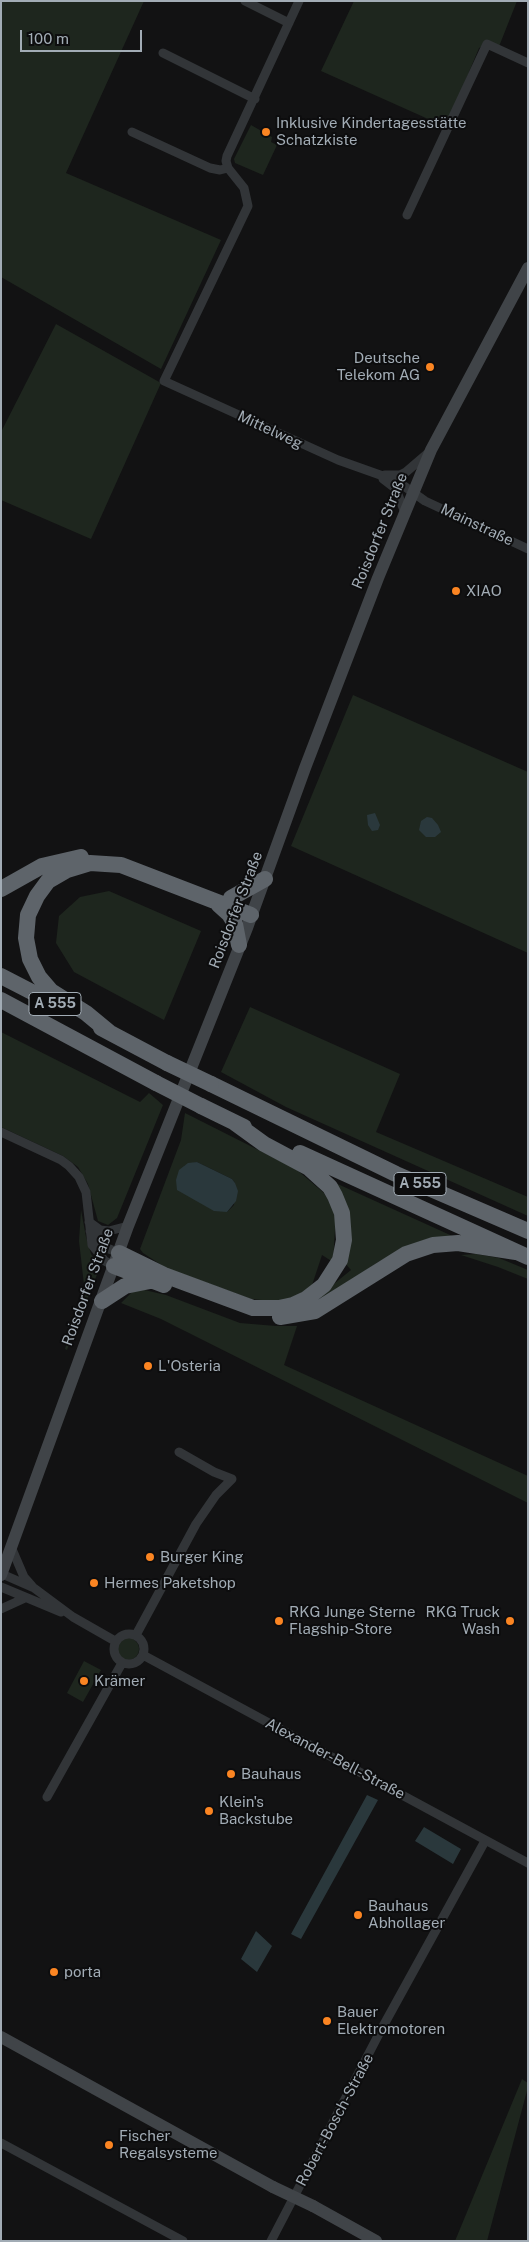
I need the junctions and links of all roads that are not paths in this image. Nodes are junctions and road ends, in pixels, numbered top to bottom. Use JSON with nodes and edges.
{"nodes":[{"id":1,"x":245,"y":1,"type":"edge"},
{"id":2,"x":299,"y":1,"type":"edge"},
{"id":3,"x":289,"y":23,"type":"junction"},
{"id":4,"x":163,"y":53,"type":"dead end"},
{"id":5,"x":528,"y":63,"type":"edge"},
{"id":6,"x":255,"y":99,"type":"junction"},
{"id":7,"x":132,"y":132,"type":"dead end"},
{"id":8,"x":228,"y":168,"type":"junction"},
{"id":9,"x":407,"y":215,"type":"dead end"},
{"id":10,"x":528,"y":268,"type":"edge"},
{"id":11,"x":431,"y":450,"type":"junction"},
{"id":12,"x":377,"y":474,"type":"junction"},
{"id":13,"x":413,"y":492,"type":"junction"},
{"id":14,"x":425,"y":501,"type":"joint"},
{"id":15,"x":405,"y":513,"type":"junction"},
{"id":16,"x":528,"y":549,"type":"edge"},
{"id":17,"x":265,"y":879,"type":"junction"},
{"id":18,"x":1,"y":889,"type":"edge"},
{"id":19,"x":224,"y":901,"type":"junction"},
{"id":20,"x":253,"y":911,"type":"junction"},
{"id":21,"x":240,"y":945,"type":"junction"},
{"id":22,"x":1,"y":976,"type":"edge"},
{"id":23,"x":1,"y":1000,"type":"edge"},
{"id":24,"x":109,"y":1032,"type":"junction"},
{"id":25,"x":235,"y":1123,"type":"junction"},
{"id":26,"x":1,"y":1132,"type":"edge"},
{"id":27,"x":128,"y":1226,"type":"junction"},
{"id":28,"x":90,"y":1227,"type":"junction"},
{"id":29,"x":528,"y":1231,"type":"edge"},
{"id":30,"x":522,"y":1254,"type":"edge"},
{"id":31,"x":116,"y":1260,"type":"junction"},
{"id":32,"x":152,"y":1281,"type":"junction"},
{"id":33,"x":102,"y":1301,"type":"junction"},
{"id":34,"x":179,"y":1452,"type":"dead end"},
{"id":35,"x":12,"y":1549,"type":"junction"},
{"id":36,"x":2,"y":1574,"type":"edge"},
{"id":37,"x":1,"y":1587,"type":"edge"},
{"id":38,"x":34,"y":1588,"type":"junction"},
{"id":39,"x":25,"y":1598,"type":"junction"},
{"id":40,"x":1,"y":1609,"type":"edge"},
{"id":41,"x":73,"y":1617,"type":"junction"},
{"id":42,"x":136,"y":1635,"type":"junction"},
{"id":43,"x":115,"y":1641,"type":"junction"},
{"id":44,"x":143,"y":1655,"type":"junction"},
{"id":45,"x":122,"y":1663,"type":"junction"},
{"id":46,"x":47,"y":1797,"type":"dead end"},
{"id":47,"x":485,"y":1841,"type":"junction"},
{"id":48,"x":528,"y":1862,"type":"edge"},
{"id":49,"x":1,"y":2037,"type":"edge"},
{"id":50,"x":1,"y":2143,"type":"edge"},
{"id":51,"x":183,"y":2241,"type":"edge"},
{"id":52,"x":271,"y":2241,"type":"edge"},
{"id":53,"x":376,"y":2241,"type":"edge"}],
"edges":[{"from":1,"to":3,"type":"street"},
{"from":2,"to":3,"type":"street"},
{"from":3,"to":6,"type":"street"},
{"from":4,"to":6,"type":"street"},
{"from":5,"to":9,"type":"street"},
{"from":6,"to":8,"type":"street"},
{"from":7,"to":8,"type":"street"},
{"from":8,"to":12,"type":"street","name":"Mittelweg"},
{"from":10,"to":11,"type":"main road","name":"Roisdorfer Straße"},
{"from":11,"to":12,"type":"street","name":"Mittelweg"},
{"from":11,"to":13,"type":"main road","name":"Roisdorfer Straße"},
{"from":12,"to":13,"type":"street","name":"Mittelweg"},
{"from":12,"to":15,"type":"street","name":"Mittelweg"},
{"from":13,"to":14,"type":"street","name":"Mittelweg"},
{"from":13,"to":15,"type":"main road","name":"Roisdorfer Straße"},
{"from":14,"to":16,"type":"street","name":"Mainstraße"},
{"from":15,"to":17,"type":"main road","name":"Roisdorfer Straße"},
{"from":17,"to":19,"type":"highway"},
{"from":17,"to":20,"type":"main road","name":"Roisdorfer Straße"},
{"from":18,"to":19,"type":"highway"},
{"from":19,"to":20,"type":"highway"},
{"from":19,"to":21,"type":"highway"},
{"from":19,"to":24,"type":"highway"},
{"from":20,"to":21,"type":"main road","name":"Roisdorfer Straße"},
{"from":21,"to":27,"type":"main road","name":"Roisdorfer Straße"},
{"from":22,"to":24,"type":"highway","number":"A 555"},
{"from":23,"to":25,"type":"highway","number":"A 555","bridge":true},
{"from":24,"to":29,"type":"highway","number":"A 555","bridge":true},
{"from":25,"to":30,"type":"highway","number":"A 555"},
{"from":25,"to":31,"type":"highway"},
{"from":26,"to":28,"type":"street"},
{"from":27,"to":28,"type":"street"},
{"from":27,"to":31,"type":"main road","name":"Roisdorfer Straße"},
{"from":28,"to":31,"type":"street"},
{"from":28,"to":31,"type":"street"},
{"from":30,"to":32,"type":"highway"},
{"from":31,"to":32,"type":"highway"},
{"from":31,"to":33,"type":"main road","name":"Roisdorfer Straße"},
{"from":32,"to":33,"type":"highway"},
{"from":33,"to":35,"type":"main road","name":"Roisdorfer Straße"},
{"from":34,"to":42,"type":"street"},
{"from":35,"to":36,"type":"main road","name":"Roisdorfer Straße"},
{"from":35,"to":38,"type":"street"},
{"from":36,"to":38,"type":"street"},
{"from":37,"to":39,"type":"street"},
{"from":38,"to":41,"type":"street"},
{"from":39,"to":40,"type":"street"},
{"from":39,"to":41,"type":"street"},
{"from":41,"to":43,"type":"street"},
{"from":42,"to":43,"type":"street"},
{"from":42,"to":44,"type":"street"},
{"from":43,"to":45,"type":"street"},
{"from":44,"to":45,"type":"street"},
{"from":44,"to":47,"type":"street","name":"Alexander-Bell-Straße"},
{"from":45,"to":46,"type":"street"},
{"from":47,"to":48,"type":"street","name":"Alexander-Bell-Straße"},
{"from":47,"to":52,"type":"street","name":"Robert-Bosch-Straße"},
{"from":49,"to":53,"type":"main road","bridge":true},
{"from":50,"to":51,"type":"street"}]}
